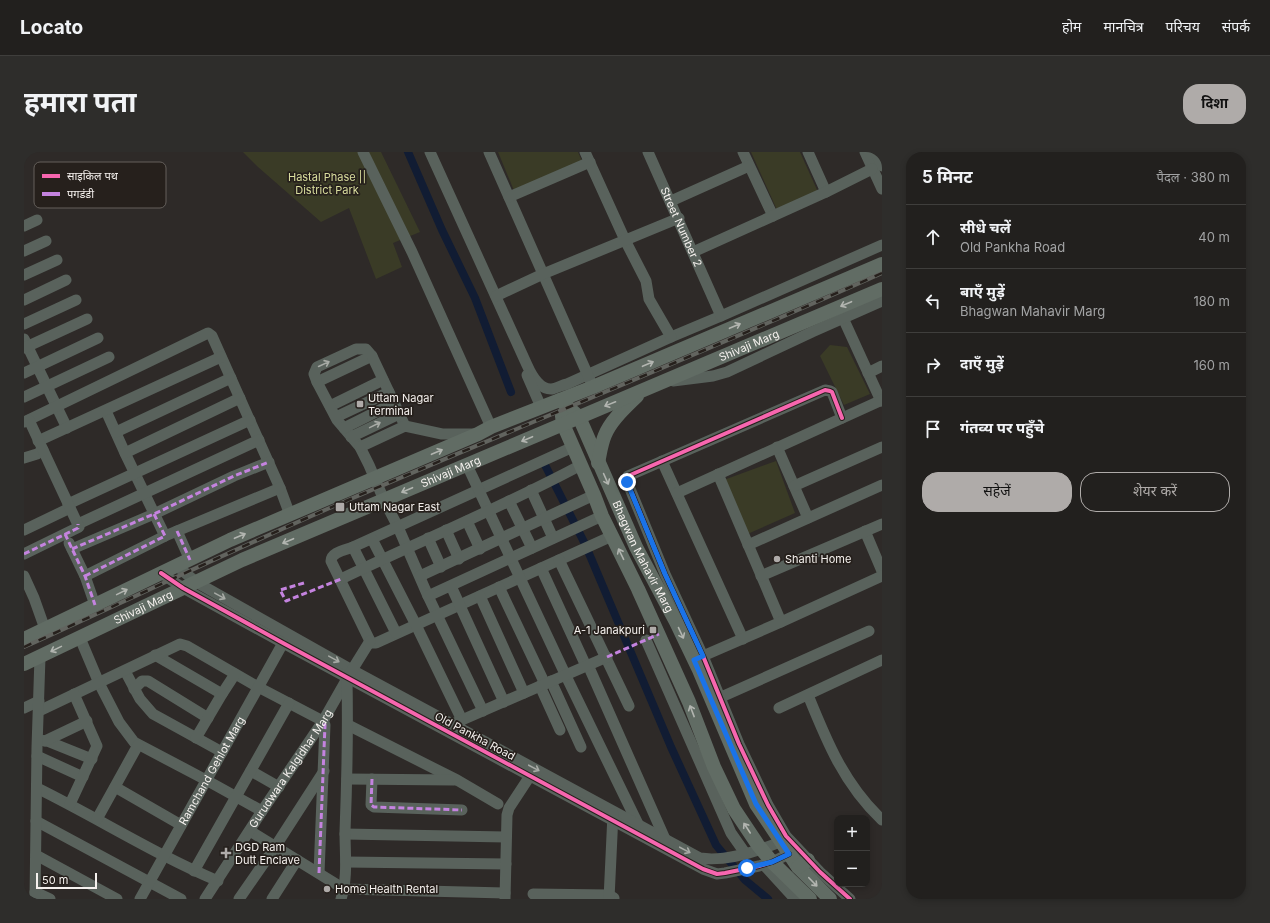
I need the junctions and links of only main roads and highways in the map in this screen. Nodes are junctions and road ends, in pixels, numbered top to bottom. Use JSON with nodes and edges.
{"nodes":[{"id":1,"x":882,"y":264,"type":"edge"},
{"id":2,"x":882,"y":289,"type":"edge"},
{"id":3,"x":640,"y":392,"type":"junction"},
{"id":4,"x":560,"y":400,"type":"junction"},
{"id":5,"x":579,"y":417,"type":"junction"},
{"id":6,"x":563,"y":424,"type":"junction"},
{"id":7,"x":598,"y":463,"type":"junction"},
{"id":8,"x":24,"y":639,"type":"edge"},
{"id":9,"x":24,"y":664,"type":"edge"},
{"id":10,"x":810,"y":899,"type":"edge"},
{"id":11,"x":830,"y":899,"type":"edge"}],
"edges":[{"from":4,"to":1,"type":"main road","name":"Shivaji Marg","one_way":true},
{"from":2,"to":3,"type":"main road","name":"Shivaji Marg","one_way":true},
{"from":3,"to":5,"type":"main road","name":"Shivaji Marg","one_way":true},
{"from":3,"to":7,"type":"main road"},
{"from":4,"to":5,"type":"main road"},
{"from":4,"to":6,"type":"main road","name":"Bhagwan Mahavir Marg"},
{"from":8,"to":4,"type":"main road","name":"Shivaji Marg","one_way":true},
{"from":5,"to":6,"type":"main road","name":"Shivaji Marg"},
{"from":5,"to":7,"type":"main road","name":"Bhagwan Mahavir Marg"},
{"from":6,"to":9,"type":"main road","name":"Shivaji Marg","one_way":true},
{"from":10,"to":6,"type":"main road","name":"Bhagwan Mahavir Marg","one_way":true},
{"from":7,"to":11,"type":"main road","name":"Bhagwan Mahavir Marg","one_way":true}]}
